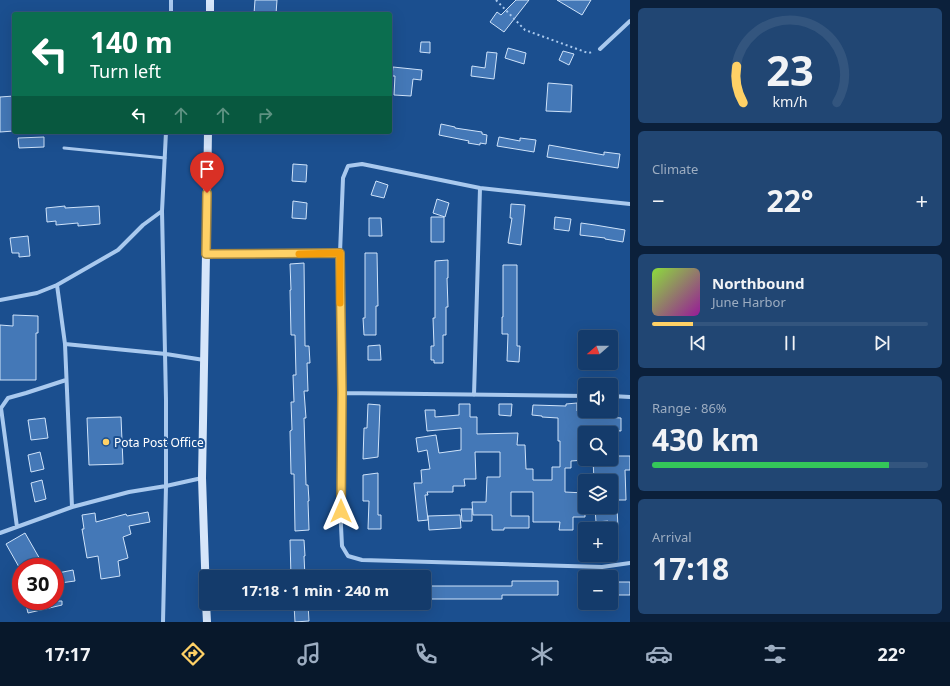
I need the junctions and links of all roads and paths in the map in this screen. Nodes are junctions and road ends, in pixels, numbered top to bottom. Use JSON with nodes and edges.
{"nodes":[{"id":1,"x":171,"y":0,"type":"edge"},
{"id":2,"x":210,"y":0,"type":"edge"},
{"id":3,"x":496,"y":0,"type":"edge"},
{"id":4,"x":170,"y":12,"type":"edge"},
{"id":5,"x":210,"y":12,"type":"edge"},
{"id":6,"x":630,"y":20,"type":"edge"},
{"id":7,"x":600,"y":49,"type":"joint"},
{"id":8,"x":166,"y":134,"type":"edge"},
{"id":9,"x":208,"y":134,"type":"edge"},
{"id":10,"x":64,"y":148,"type":"dead end"},
{"id":11,"x":165,"y":158,"type":"junction"},
{"id":12,"x":480,"y":188,"type":"junction"},
{"id":13,"x":630,"y":204,"type":"edge"},
{"id":14,"x":162,"y":211,"type":"junction"},
{"id":15,"x":340,"y":253,"type":"junction"},
{"id":16,"x":206,"y":254,"type":"junction"},
{"id":17,"x":57,"y":285,"type":"junction"},
{"id":18,"x":0,"y":300,"type":"edge"},
{"id":19,"x":64,"y":344,"type":"junction"},
{"id":20,"x":166,"y":354,"type":"junction"},
{"id":21,"x":204,"y":360,"type":"junction"},
{"id":22,"x":66,"y":380,"type":"junction"},
{"id":23,"x":342,"y":393,"type":"junction"},
{"id":24,"x":474,"y":395,"type":"junction"},
{"id":25,"x":578,"y":396,"type":"edge"},
{"id":26,"x":618,"y":396,"type":"edge"},
{"id":27,"x":630,"y":397,"type":"edge"},
{"id":28,"x":202,"y":478,"type":"junction"},
{"id":29,"x":166,"y":486,"type":"junction"},
{"id":30,"x":72,"y":506,"type":"junction"},
{"id":31,"x":17,"y":527,"type":"junction"},
{"id":32,"x":0,"y":533,"type":"edge"},
{"id":33,"x":630,"y":563,"type":"edge"},
{"id":34,"x":205,"y":570,"type":"edge"},
{"id":35,"x":206,"y":610,"type":"edge"},
{"id":36,"x":163,"y":622,"type":"edge"},
{"id":37,"x":207,"y":622,"type":"edge"}],
"edges":[{"from":1,"to":4,"type":"street"},
{"from":2,"to":5,"type":"street"},
{"from":3,"to":7,"type":"path"},
{"from":6,"to":7,"type":"street"},
{"from":8,"to":11,"type":"street"},
{"from":9,"to":16,"type":"street"},
{"from":10,"to":11,"type":"lane"},
{"from":11,"to":14,"type":"street"},
{"from":12,"to":13,"type":"street"},
{"from":12,"to":15,"type":"street"},
{"from":12,"to":24,"type":"street"},
{"from":14,"to":17,"type":"street"},
{"from":14,"to":20,"type":"street"},
{"from":15,"to":16,"type":"street"},
{"from":15,"to":23,"type":"street"},
{"from":16,"to":21,"type":"street"},
{"from":17,"to":18,"type":"street"},
{"from":17,"to":19,"type":"street"},
{"from":19,"to":20,"type":"street"},
{"from":19,"to":22,"type":"street"},
{"from":20,"to":21,"type":"street"},
{"from":20,"to":29,"type":"street"},
{"from":21,"to":28,"type":"street"},
{"from":22,"to":30,"type":"street"},
{"from":22,"to":31,"type":"street"},
{"from":23,"to":24,"type":"street"},
{"from":23,"to":33,"type":"street"},
{"from":24,"to":25,"type":"street"},
{"from":26,"to":27,"type":"street"},
{"from":28,"to":29,"type":"street"},
{"from":28,"to":34,"type":"street"},
{"from":29,"to":30,"type":"street"},
{"from":29,"to":36,"type":"street"},
{"from":30,"to":31,"type":"street"},
{"from":31,"to":32,"type":"street"},
{"from":35,"to":37,"type":"street"}]}
